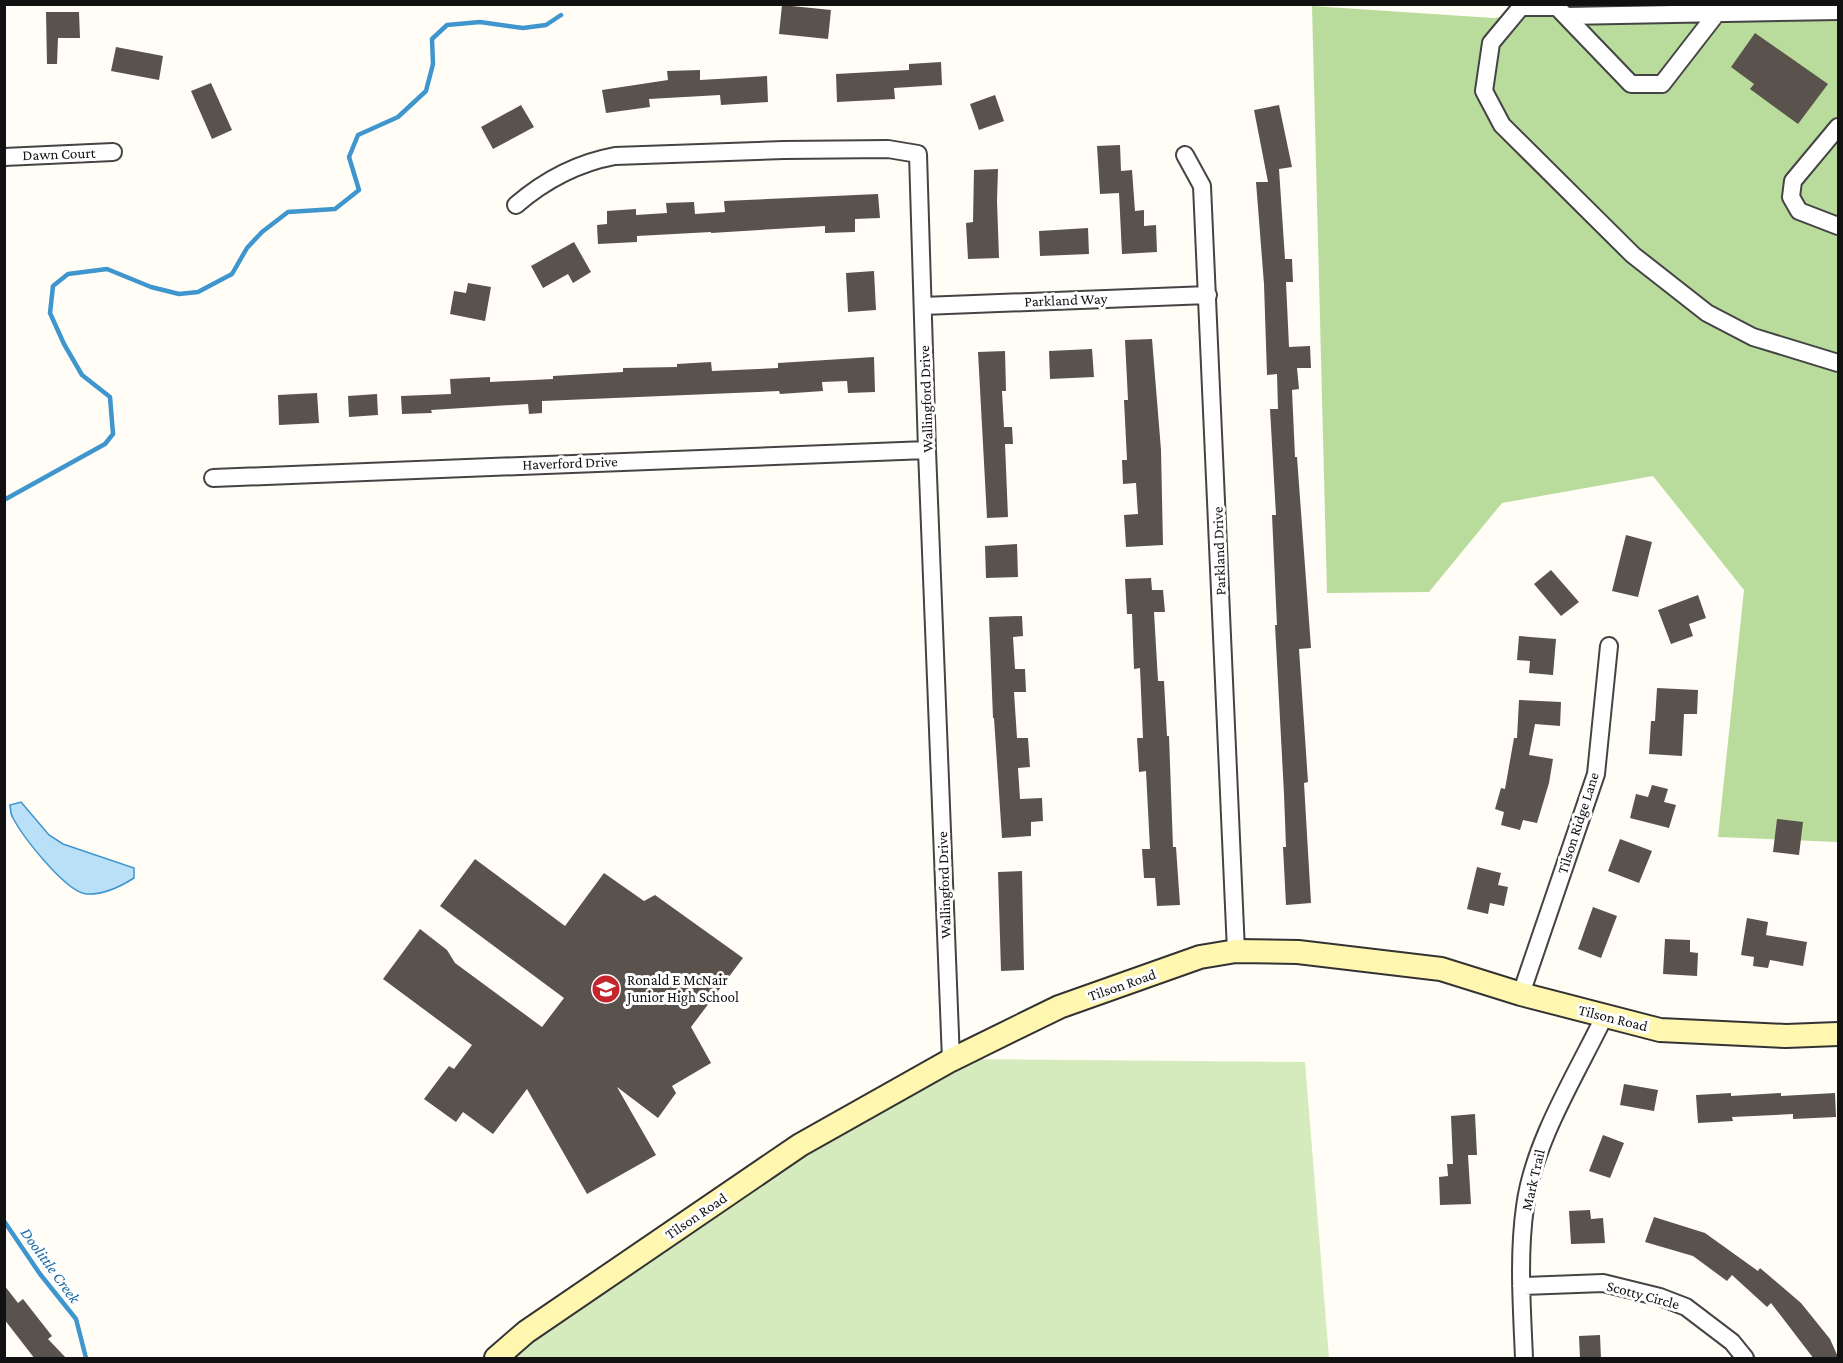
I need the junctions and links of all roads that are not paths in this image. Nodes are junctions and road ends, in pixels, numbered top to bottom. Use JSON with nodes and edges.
{"nodes":[{"id":1,"x":1717,"y":9,"type":"edge"},
{"id":2,"x":1839,"y":11,"type":"edge"},
{"id":3,"x":1566,"y":16,"type":"junction"},
{"id":4,"x":1839,"y":127,"type":"edge"},
{"id":5,"x":113,"y":153,"type":"dead end"},
{"id":6,"x":1185,"y":155,"type":"dead end"},
{"id":7,"x":4,"y":156,"type":"edge"},
{"id":8,"x":516,"y":204,"type":"dead end"},
{"id":9,"x":1839,"y":226,"type":"edge"},
{"id":10,"x":1208,"y":295,"type":"junction"},
{"id":11,"x":923,"y":306,"type":"junction"},
{"id":12,"x":1839,"y":363,"type":"edge"},
{"id":13,"x":927,"y":450,"type":"junction"},
{"id":14,"x":213,"y":478,"type":"dead end"},
{"id":15,"x":1609,"y":646,"type":"dead end"},
{"id":16,"x":1236,"y":951,"type":"junction"},
{"id":17,"x":1521,"y":994,"type":"junction"},
{"id":18,"x":1604,"y":1017,"type":"junction"},
{"id":19,"x":1839,"y":1034,"type":"edge"},
{"id":20,"x":951,"y":1060,"type":"junction"},
{"id":21,"x":1521,"y":1286,"type":"junction"},
{"id":22,"x":496,"y":1359,"type":"edge"},
{"id":23,"x":1524,"y":1359,"type":"edge"},
{"id":24,"x":1745,"y":1359,"type":"edge"}],
"edges":[{"from":1,"to":2,"type":"street"},
{"from":1,"to":3,"type":"street"},
{"from":1,"to":3,"type":"street"},
{"from":3,"to":12,"type":"street"},
{"from":4,"to":9,"type":"street"},
{"from":5,"to":7,"type":"street","name":"Dawn Court"},
{"from":6,"to":10,"type":"street","name":"Parkland Drive"},
{"from":8,"to":11,"type":"street","name":"Wallingford Drive"},
{"from":10,"to":11,"type":"street","name":"Parkland Way"},
{"from":10,"to":16,"type":"street","name":"Parkland Drive"},
{"from":11,"to":13,"type":"street","name":"Wallingford Drive"},
{"from":13,"to":14,"type":"street","name":"Haverford Drive"},
{"from":13,"to":20,"type":"street","name":"Wallingford Drive"},
{"from":15,"to":17,"type":"street","name":"Tilson Ridge Lane"},
{"from":16,"to":17,"type":"street","name":"Tilson Road"},
{"from":16,"to":20,"type":"street","name":"Tilson Road"},
{"from":17,"to":18,"type":"street","name":"Tilson Road"},
{"from":18,"to":19,"type":"street","name":"Tilson Road"},
{"from":18,"to":21,"type":"street","name":"Mark Trail"},
{"from":20,"to":22,"type":"street","name":"Tilson Road"},
{"from":21,"to":23,"type":"street","name":"Mark Trail"},
{"from":21,"to":24,"type":"street","name":"Scotty Circle"}]}
